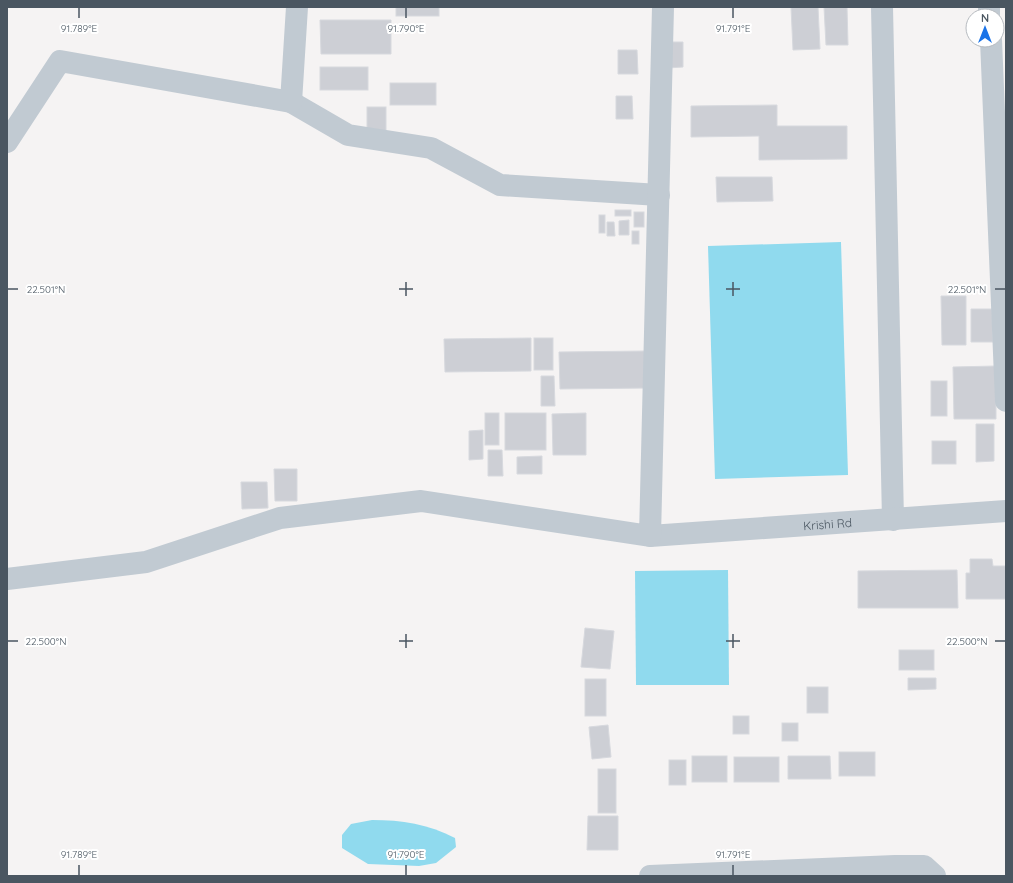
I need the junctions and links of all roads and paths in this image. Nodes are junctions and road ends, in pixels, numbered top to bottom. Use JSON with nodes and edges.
{"nodes":[{"id":1,"x":297,"y":7,"type":"edge"},
{"id":2,"x":663,"y":7,"type":"edge"},
{"id":3,"x":882,"y":7,"type":"edge"},
{"id":4,"x":990,"y":48,"type":"edge"},
{"id":5,"x":290,"y":102,"type":"junction"},
{"id":6,"x":7,"y":142,"type":"edge"},
{"id":7,"x":659,"y":195,"type":"junction"},
{"id":8,"x":1006,"y":401,"type":"edge"},
{"id":9,"x":1006,"y":511,"type":"edge"},
{"id":10,"x":893,"y":520,"type":"junction"},
{"id":11,"x":650,"y":536,"type":"junction"},
{"id":12,"x":7,"y":579,"type":"edge"},
{"id":13,"x":650,"y":876,"type":"edge"},
{"id":14,"x":935,"y":876,"type":"edge"}],
"edges":[{"from":1,"to":5,"type":"street"},
{"from":2,"to":7,"type":"street"},
{"from":3,"to":10,"type":"street"},
{"from":4,"to":8,"type":"street"},
{"from":5,"to":6,"type":"street"},
{"from":5,"to":7,"type":"street"},
{"from":7,"to":11,"type":"street"},
{"from":9,"to":10,"type":"street","name":"Krishi Rd"},
{"from":10,"to":11,"type":"street","name":"Krishi Rd"},
{"from":11,"to":12,"type":"street","name":"Krishi Rd"},
{"from":13,"to":14,"type":"street"}]}
